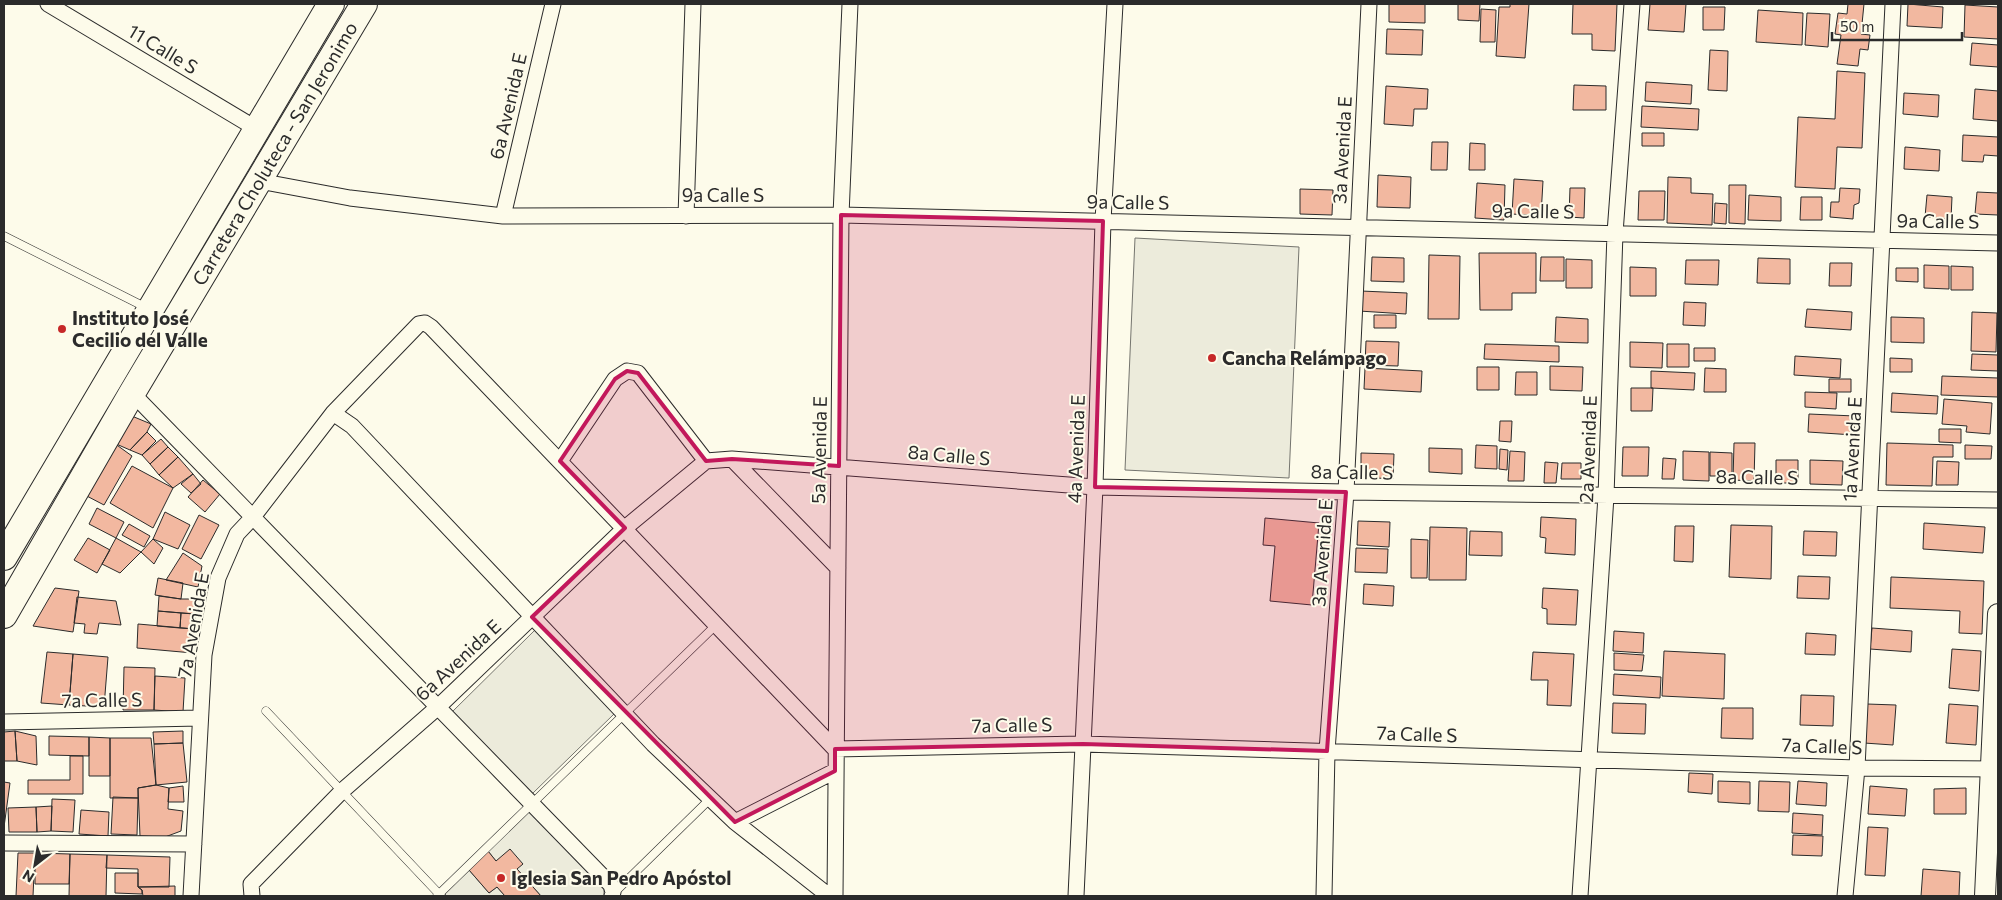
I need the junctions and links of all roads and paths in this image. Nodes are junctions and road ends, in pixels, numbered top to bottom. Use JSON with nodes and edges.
{"nodes":[{"id":1,"x":48,"y":4,"type":"edge"},
{"id":2,"x":331,"y":4,"type":"edge"},
{"id":3,"x":364,"y":4,"type":"edge"},
{"id":4,"x":553,"y":4,"type":"edge"},
{"id":5,"x":693,"y":4,"type":"edge"},
{"id":6,"x":850,"y":4,"type":"edge"},
{"id":7,"x":1115,"y":4,"type":"edge"},
{"id":8,"x":1369,"y":4,"type":"edge"},
{"id":9,"x":1632,"y":4,"type":"edge"},
{"id":10,"x":1893,"y":4,"type":"edge"},
{"id":11,"x":257,"y":129,"type":"junction"},
{"id":12,"x":259,"y":181,"type":"junction"},
{"id":13,"x":841,"y":214,"type":"junction"},
{"id":14,"x":503,"y":216,"type":"junction"},
{"id":15,"x":686,"y":216,"type":"junction"},
{"id":16,"x":1103,"y":221,"type":"junction"},
{"id":17,"x":1358,"y":227,"type":"junction"},
{"id":18,"x":1615,"y":234,"type":"junction"},
{"id":19,"x":4,"y":236,"type":"edge"},
{"id":20,"x":1882,"y":240,"type":"junction"},
{"id":21,"x":1998,"y":243,"type":"edge"},
{"id":22,"x":151,"y":310,"type":"junction"},
{"id":23,"x":132,"y":393,"type":"junction"},
{"id":24,"x":333,"y":413,"type":"junction"},
{"id":25,"x":732,"y":458,"type":"junction"},
{"id":26,"x":560,"y":461,"type":"junction"},
{"id":27,"x":706,"y":462,"type":"junction"},
{"id":28,"x":839,"y":466,"type":"junction"},
{"id":29,"x":1095,"y":487,"type":"junction"},
{"id":30,"x":1346,"y":492,"type":"junction"},
{"id":31,"x":1606,"y":496,"type":"junction"},
{"id":32,"x":1869,"y":499,"type":"junction"},
{"id":33,"x":1998,"y":500,"type":"edge"},
{"id":34,"x":254,"y":517,"type":"junction"},
{"id":35,"x":625,"y":528,"type":"junction"},
{"id":36,"x":4,"y":557,"type":"edge"},
{"id":37,"x":838,"y":568,"type":"junction"},
{"id":38,"x":4,"y":614,"type":"edge"},
{"id":39,"x":1998,"y":614,"type":"edge"},
{"id":40,"x":532,"y":617,"type":"junction"},
{"id":41,"x":716,"y":625,"type":"junction"},
{"id":42,"x":438,"y":707,"type":"junction"},
{"id":43,"x":266,"y":710,"type":"dead end"},
{"id":44,"x":624,"y":714,"type":"junction"},
{"id":45,"x":200,"y":718,"type":"junction"},
{"id":46,"x":4,"y":722,"type":"edge"},
{"id":47,"x":1083,"y":744,"type":"junction"},
{"id":48,"x":835,"y":749,"type":"junction"},
{"id":49,"x":1327,"y":751,"type":"junction"},
{"id":50,"x":1588,"y":759,"type":"junction"},
{"id":51,"x":1857,"y":768,"type":"junction"},
{"id":52,"x":1994,"y":769,"type":"edge"},
{"id":53,"x":835,"y":772,"type":"junction"},
{"id":54,"x":342,"y":791,"type":"junction"},
{"id":55,"x":710,"y":799,"type":"junction"},
{"id":56,"x":532,"y":804,"type":"junction"},
{"id":57,"x":734,"y":822,"type":"junction"},
{"id":58,"x":4,"y":843,"type":"edge"},
{"id":59,"x":194,"y":844,"type":"junction"},
{"id":60,"x":614,"y":895,"type":"edge"},
{"id":61,"x":191,"y":896,"type":"edge"},
{"id":62,"x":252,"y":896,"type":"edge"},
{"id":63,"x":439,"y":896,"type":"edge"},
{"id":64,"x":828,"y":896,"type":"edge"},
{"id":65,"x":1076,"y":896,"type":"edge"},
{"id":66,"x":1324,"y":896,"type":"edge"},
{"id":67,"x":1580,"y":896,"type":"edge"},
{"id":68,"x":1844,"y":896,"type":"edge"},
{"id":69,"x":1984,"y":896,"type":"edge"}],
"edges":[{"from":1,"to":11,"type":"street","name":"11 Calle S"},
{"from":2,"to":11,"type":"highway","name":"Carretera Choluteca - San Jeronimo"},
{"from":3,"to":12,"type":"highway","name":"Carretera Choluteca - San Jeronimo"},
{"from":4,"to":14,"type":"street","name":"6a Avenida E"},
{"from":5,"to":15,"type":"street"},
{"from":6,"to":13,"type":"street","name":"5a Avenida E"},
{"from":7,"to":16,"type":"street","name":"4a Avenida E"},
{"from":8,"to":17,"type":"street","name":"3a Avenida E"},
{"from":9,"to":18,"type":"street","name":"2a Avenida E"},
{"from":10,"to":20,"type":"street","name":"1a Avenida E"},
{"from":11,"to":22,"type":"highway","name":"Carretera Choluteca - San Jeronimo"},
{"from":12,"to":14,"type":"street","name":"9a Calle S"},
{"from":12,"to":23,"type":"highway","name":"Carretera Choluteca - San Jeronimo"},
{"from":13,"to":15,"type":"street","name":"9a Calle S"},
{"from":13,"to":16,"type":"street","name":"9a Calle S"},
{"from":13,"to":28,"type":"street","name":"5a Avenida E"},
{"from":14,"to":15,"type":"street","name":"9a Calle S"},
{"from":16,"to":17,"type":"street","name":"9a Calle S"},
{"from":16,"to":29,"type":"street","name":"4a Avenida E"},
{"from":17,"to":18,"type":"street","name":"9a Calle S"},
{"from":17,"to":30,"type":"street","name":"3a Avenida E"},
{"from":18,"to":20,"type":"street","name":"9a Calle S"},
{"from":18,"to":31,"type":"street","name":"2a Avenida E"},
{"from":19,"to":22,"type":"lane"},
{"from":20,"to":21,"type":"street","name":"9a Calle S"},
{"from":20,"to":32,"type":"street","name":"1a Avenida E"},
{"from":22,"to":36,"type":"highway","name":"Carretera Choluteca - San Jeronimo"},
{"from":23,"to":34,"type":"street"},
{"from":23,"to":38,"type":"highway","name":"Carretera Choluteca - San Jeronimo"},
{"from":24,"to":26,"type":"street","name":"7a Avenida E"},
{"from":24,"to":34,"type":"street","name":"7a Avenida E"},
{"from":24,"to":40,"type":"street"},
{"from":25,"to":27,"type":"street","name":"8a Calle S"},
{"from":25,"to":28,"type":"street","name":"8a Calle S"},
{"from":25,"to":37,"type":"street"},
{"from":26,"to":27,"type":"street"},
{"from":26,"to":35,"type":"street"},
{"from":27,"to":35,"type":"street","name":"6a Avenida E"},
{"from":28,"to":29,"type":"street","name":"8a Calle S"},
{"from":28,"to":37,"type":"street","name":"5a Avenida E"},
{"from":29,"to":30,"type":"street","name":"8a Calle S"},
{"from":29,"to":47,"type":"street","name":"4a Avenida E"},
{"from":30,"to":31,"type":"street","name":"8a Calle S"},
{"from":30,"to":49,"type":"street","name":"3a Avenida E"},
{"from":31,"to":32,"type":"street","name":"8a Calle S"},
{"from":31,"to":50,"type":"street","name":"2a Avenida E"},
{"from":32,"to":33,"type":"street","name":"8a Calle S"},
{"from":32,"to":51,"type":"street","name":"1a Avenida E"},
{"from":34,"to":42,"type":"street"},
{"from":34,"to":45,"type":"street","name":"7a Avenida E"},
{"from":35,"to":40,"type":"street","name":"6a Avenida E"},
{"from":35,"to":41,"type":"street"},
{"from":37,"to":48,"type":"street","name":"5a Avenida E"},
{"from":39,"to":52,"type":"street"},
{"from":40,"to":42,"type":"street","name":"6a Avenida E"},
{"from":40,"to":44,"type":"street"},
{"from":41,"to":44,"type":"lane"},
{"from":41,"to":48,"type":"street"},
{"from":42,"to":54,"type":"street","name":"6a Avenida E"},
{"from":42,"to":56,"type":"street"},
{"from":43,"to":54,"type":"lane"},
{"from":44,"to":55,"type":"street"},
{"from":44,"to":56,"type":"lane"},
{"from":45,"to":46,"type":"street","name":"7a Calle S"},
{"from":45,"to":59,"type":"street","name":"7a Avenida E"},
{"from":47,"to":48,"type":"street","name":"7a Calle S"},
{"from":47,"to":49,"type":"street","name":"7a Calle S"},
{"from":47,"to":65,"type":"street","name":"4a Avenida E"},
{"from":48,"to":53,"type":"street","name":"5a Avenida E"},
{"from":49,"to":50,"type":"street","name":"7a Calle S"},
{"from":49,"to":66,"type":"street","name":"3a Avenida E"},
{"from":50,"to":51,"type":"street","name":"7a Calle S"},
{"from":50,"to":67,"type":"street","name":"2a Avenida E"},
{"from":51,"to":52,"type":"street","name":"7a Calle S"},
{"from":51,"to":68,"type":"street","name":"1a Avenida E"},
{"from":52,"to":69,"type":"street"},
{"from":53,"to":57,"type":"street"},
{"from":53,"to":64,"type":"street","name":"5a Avenida E"},
{"from":54,"to":62,"type":"street","name":"6a Avenida E"},
{"from":54,"to":63,"type":"lane"},
{"from":55,"to":57,"type":"street"},
{"from":55,"to":60,"type":"lane"},
{"from":56,"to":60,"type":"street"},
{"from":56,"to":63,"type":"lane"},
{"from":57,"to":64,"type":"street"},
{"from":58,"to":59,"type":"street"},
{"from":59,"to":61,"type":"street","name":"7a Avenida E"}]}
